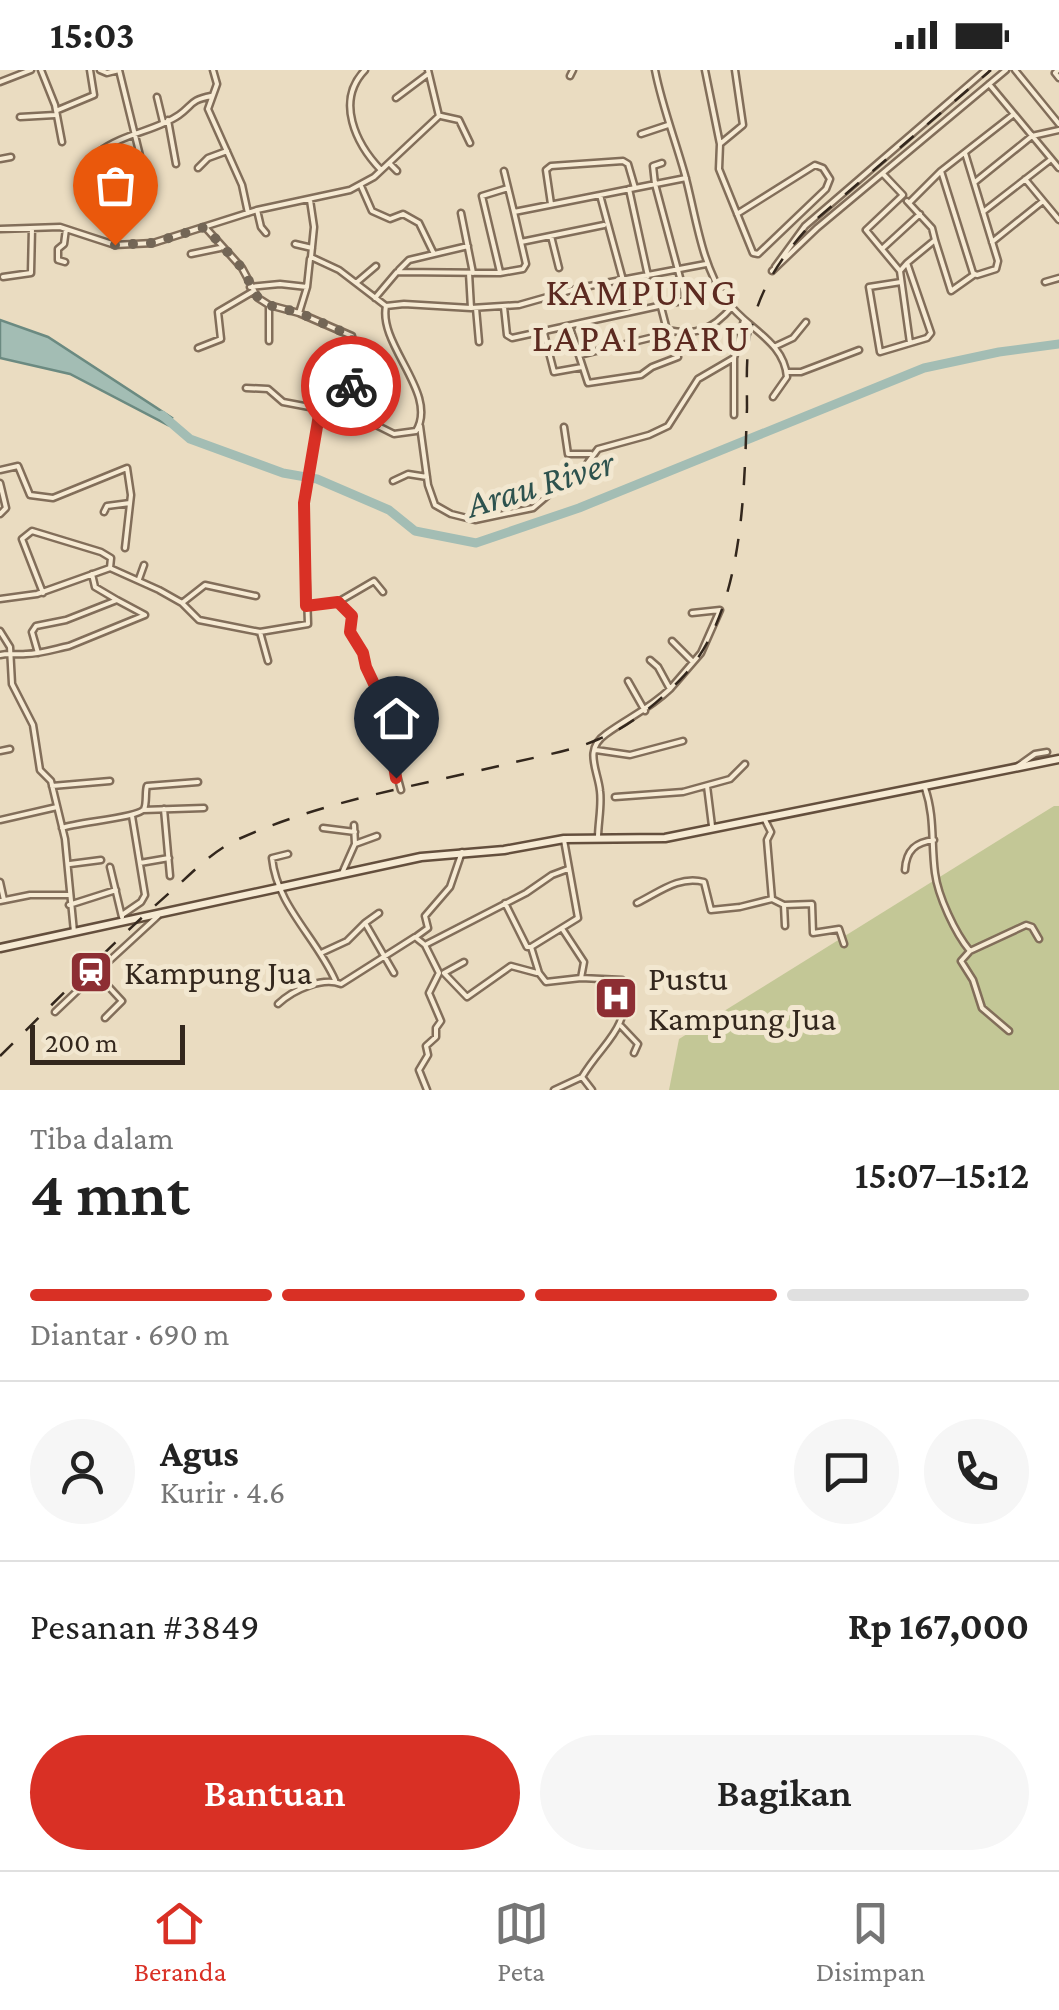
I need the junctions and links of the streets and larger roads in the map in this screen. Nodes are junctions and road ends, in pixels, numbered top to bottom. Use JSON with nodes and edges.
{"nodes":[{"id":1,"x":31,"y":70,"type":"edge"},
{"id":2,"x":41,"y":70,"type":"edge"},
{"id":3,"x":90,"y":70,"type":"edge"},
{"id":4,"x":100,"y":70,"type":"edge"},
{"id":5,"x":119,"y":70,"type":"edge"},
{"id":6,"x":213,"y":70,"type":"edge"},
{"id":7,"x":365,"y":70,"type":"edge"},
{"id":8,"x":573,"y":70,"type":"edge"},
{"id":9,"x":655,"y":70,"type":"edge"},
{"id":10,"x":705,"y":70,"type":"edge"},
{"id":11,"x":734,"y":70,"type":"edge"},
{"id":12,"x":986,"y":70,"type":"edge"},
{"id":13,"x":1006,"y":70,"type":"edge"},
{"id":14,"x":1016,"y":70,"type":"edge"},
{"id":15,"x":428,"y":72,"type":"edge"},
{"id":16,"x":570,"y":76,"type":"dead end"},
{"id":17,"x":0,"y":82,"type":"edge"},
{"id":18,"x":989,"y":84,"type":"junction"},
{"id":19,"x":211,"y":96,"type":"junction"},
{"id":20,"x":157,"y":97,"type":"dead end"},
{"id":21,"x":396,"y":98,"type":"dead end"},
{"id":22,"x":56,"y":113,"type":"junction"},
{"id":23,"x":1014,"y":114,"type":"junction"},
{"id":24,"x":20,"y":116,"type":"dead end"},
{"id":25,"x":439,"y":116,"type":"junction"},
{"id":26,"x":165,"y":121,"type":"junction"},
{"id":27,"x":668,"y":126,"type":"junction"},
{"id":28,"x":1059,"y":127,"type":"edge"},
{"id":29,"x":134,"y":132,"type":"junction"},
{"id":30,"x":641,"y":134,"type":"dead end"},
{"id":31,"x":1032,"y":136,"type":"junction"},
{"id":32,"x":62,"y":142,"type":"dead end"},
{"id":33,"x":470,"y":144,"type":"dead end"},
{"id":34,"x":720,"y":144,"type":"junction"},
{"id":35,"x":227,"y":151,"type":"junction"},
{"id":36,"x":966,"y":153,"type":"junction"},
{"id":37,"x":10,"y":156,"type":"dead end"},
{"id":38,"x":0,"y":159,"type":"edge"},
{"id":39,"x":1051,"y":159,"type":"junction"},
{"id":40,"x":388,"y":163,"type":"junction"},
{"id":41,"x":662,"y":163,"type":"dead end"},
{"id":42,"x":176,"y":164,"type":"dead end"},
{"id":43,"x":198,"y":168,"type":"dead end"},
{"id":44,"x":1059,"y":168,"type":"edge"},
{"id":45,"x":380,"y":170,"type":"junction"},
{"id":46,"x":397,"y":171,"type":"dead end"},
{"id":47,"x":504,"y":171,"type":"dead end"},
{"id":48,"x":941,"y":171,"type":"junction"},
{"id":49,"x":884,"y":174,"type":"junction"},
{"id":50,"x":145,"y":176,"type":"dead end"},
{"id":51,"x":109,"y":178,"type":"dead end"},
{"id":52,"x":686,"y":178,"type":"junction"},
{"id":53,"x":1025,"y":180,"type":"junction"},
{"id":54,"x":975,"y":182,"type":"junction"},
{"id":55,"x":656,"y":184,"type":"junction"},
{"id":56,"x":360,"y":185,"type":"junction"},
{"id":57,"x":508,"y":188,"type":"junction"},
{"id":58,"x":632,"y":189,"type":"junction"},
{"id":59,"x":600,"y":195,"type":"junction"},
{"id":60,"x":902,"y":196,"type":"junction"},
{"id":61,"x":310,"y":200,"type":"junction"},
{"id":62,"x":1043,"y":201,"type":"junction"},
{"id":63,"x":909,"y":202,"type":"junction"},
{"id":64,"x":551,"y":204,"type":"junction"},
{"id":65,"x":258,"y":210,"type":"junction"},
{"id":66,"x":514,"y":212,"type":"junction"},
{"id":67,"x":983,"y":212,"type":"junction"},
{"id":68,"x":248,"y":214,"type":"junction"},
{"id":69,"x":461,"y":214,"type":"dead end"},
{"id":70,"x":737,"y":214,"type":"junction"},
{"id":71,"x":920,"y":214,"type":"junction"},
{"id":72,"x":1059,"y":220,"type":"edge"},
{"id":73,"x":606,"y":224,"type":"junction"},
{"id":74,"x":205,"y":227,"type":"junction"},
{"id":75,"x":0,"y":228,"type":"edge"},
{"id":76,"x":32,"y":228,"type":"junction"},
{"id":77,"x":66,"y":229,"type":"junction"},
{"id":78,"x":266,"y":233,"type":"dead end"},
{"id":79,"x":552,"y":236,"type":"junction"},
{"id":80,"x":935,"y":240,"type":"junction"},
{"id":81,"x":521,"y":242,"type":"junction"},
{"id":82,"x":992,"y":242,"type":"junction"},
{"id":83,"x":295,"y":244,"type":"dead end"},
{"id":84,"x":468,"y":246,"type":"junction"},
{"id":85,"x":221,"y":248,"type":"junction"},
{"id":86,"x":312,"y":248,"type":"junction"},
{"id":87,"x":882,"y":249,"type":"junction"},
{"id":88,"x":191,"y":254,"type":"dead end"},
{"id":89,"x":434,"y":254,"type":"junction"},
{"id":90,"x":310,"y":257,"type":"junction"},
{"id":91,"x":65,"y":262,"type":"dead end"},
{"id":92,"x":907,"y":263,"type":"junction"},
{"id":93,"x":707,"y":264,"type":"junction"},
{"id":94,"x":376,"y":266,"type":"dead end"},
{"id":95,"x":559,"y":268,"type":"dead end"},
{"id":96,"x":678,"y":270,"type":"junction"},
{"id":97,"x":900,"y":270,"type":"junction"},
{"id":98,"x":397,"y":272,"type":"junction"},
{"id":99,"x":471,"y":273,"type":"junction"},
{"id":100,"x":500,"y":273,"type":"junction"},
{"id":101,"x":975,"y":274,"type":"junction"},
{"id":102,"x":648,"y":276,"type":"junction"},
{"id":103,"x":3,"y":277,"type":"dead end"},
{"id":104,"x":1059,"y":278,"type":"edge"},
{"id":105,"x":624,"y":280,"type":"junction"},
{"id":106,"x":901,"y":282,"type":"junction"},
{"id":107,"x":1045,"y":282,"type":"dead end"},
{"id":108,"x":356,"y":283,"type":"junction"},
{"id":109,"x":307,"y":287,"type":"junction"},
{"id":110,"x":251,"y":289,"type":"junction"},
{"id":111,"x":918,"y":296,"type":"junction"},
{"id":112,"x":375,"y":298,"type":"junction"},
{"id":113,"x":903,"y":299,"type":"junction"},
{"id":114,"x":268,"y":305,"type":"junction"},
{"id":115,"x":386,"y":306,"type":"junction"},
{"id":116,"x":504,"y":307,"type":"junction"},
{"id":117,"x":662,"y":307,"type":"junction"},
{"id":118,"x":732,"y":307,"type":"junction"},
{"id":119,"x":474,"y":308,"type":"junction"},
{"id":120,"x":300,"y":313,"type":"junction"},
{"id":121,"x":744,"y":320,"type":"junction"},
{"id":122,"x":806,"y":322,"type":"dead end"},
{"id":123,"x":570,"y":328,"type":"junction"},
{"id":124,"x":667,"y":330,"type":"junction"},
{"id":125,"x":544,"y":333,"type":"junction"},
{"id":126,"x":269,"y":341,"type":"dead end"},
{"id":127,"x":479,"y":342,"type":"dead end"},
{"id":128,"x":910,"y":344,"type":"junction"},
{"id":129,"x":776,"y":346,"type":"junction"},
{"id":130,"x":198,"y":348,"type":"dead end"},
{"id":131,"x":858,"y":350,"type":"dead end"},
{"id":132,"x":579,"y":356,"type":"junction"},
{"id":133,"x":678,"y":357,"type":"dead end"},
{"id":134,"x":734,"y":358,"type":"junction"},
{"id":135,"x":582,"y":367,"type":"junction"},
{"id":136,"x":787,"y":372,"type":"junction"},
{"id":137,"x":246,"y":388,"type":"dead end"},
{"id":138,"x":772,"y":397,"type":"dead end"},
{"id":139,"x":320,"y":409,"type":"junction"},
{"id":140,"x":734,"y":415,"type":"dead end"},
{"id":141,"x":376,"y":423,"type":"junction"},
{"id":142,"x":420,"y":426,"type":"junction"},
{"id":143,"x":564,"y":428,"type":"dead end"},
{"id":144,"x":593,"y":454,"type":"junction"},
{"id":145,"x":0,"y":470,"type":"edge"},
{"id":146,"x":427,"y":477,"type":"junction"},
{"id":147,"x":393,"y":481,"type":"dead end"},
{"id":148,"x":0,"y":483,"type":"edge"},
{"id":149,"x":130,"y":503,"type":"junction"},
{"id":150,"x":104,"y":512,"type":"dead end"},
{"id":151,"x":0,"y":514,"type":"edge"},
{"id":152,"x":125,"y":548,"type":"dead end"},
{"id":153,"x":144,"y":565,"type":"dead end"},
{"id":154,"x":110,"y":568,"type":"junction"},
{"id":155,"x":92,"y":574,"type":"junction"},
{"id":156,"x":139,"y":579,"type":"junction"},
{"id":157,"x":383,"y":592,"type":"dead end"},
{"id":158,"x":43,"y":593,"type":"junction"},
{"id":159,"x":256,"y":596,"type":"dead end"},
{"id":160,"x":0,"y":599,"type":"edge"},
{"id":161,"x":116,"y":600,"type":"junction"},
{"id":162,"x":338,"y":602,"type":"junction"},
{"id":163,"x":182,"y":603,"type":"junction"},
{"id":164,"x":306,"y":606,"type":"junction"},
{"id":165,"x":692,"y":613,"type":"dead end"},
{"id":166,"x":0,"y":631,"type":"edge"},
{"id":167,"x":260,"y":632,"type":"junction"},
{"id":168,"x":672,"y":640,"type":"dead end"},
{"id":169,"x":38,"y":652,"type":"junction"},
{"id":170,"x":10,"y":653,"type":"junction"},
{"id":171,"x":0,"y":655,"type":"edge"},
{"id":172,"x":268,"y":660,"type":"dead end"},
{"id":173,"x":650,"y":660,"type":"dead end"},
{"id":174,"x":692,"y":662,"type":"junction"},
{"id":175,"x":628,"y":681,"type":"dead end"},
{"id":176,"x":670,"y":689,"type":"junction"},
{"id":177,"x":645,"y":711,"type":"junction"},
{"id":178,"x":682,"y":741,"type":"dead end"},
{"id":179,"x":10,"y":749,"type":"dead end"},
{"id":180,"x":596,"y":750,"type":"junction"},
{"id":181,"x":0,"y":751,"type":"edge"},
{"id":182,"x":1047,"y":752,"type":"dead end"},
{"id":183,"x":1059,"y":759,"type":"edge"},
{"id":184,"x":746,"y":764,"type":"dead end"},
{"id":185,"x":1014,"y":768,"type":"junction"},
{"id":186,"x":110,"y":781,"type":"dead end"},
{"id":187,"x":198,"y":782,"type":"dead end"},
{"id":188,"x":52,"y":786,"type":"junction"},
{"id":189,"x":707,"y":786,"type":"junction"},
{"id":190,"x":925,"y":788,"type":"junction"},
{"id":191,"x":401,"y":790,"type":"dead end"},
{"id":192,"x":615,"y":797,"type":"dead end"},
{"id":193,"x":57,"y":807,"type":"junction"},
{"id":194,"x":204,"y":808,"type":"dead end"},
{"id":195,"x":164,"y":809,"type":"junction"},
{"id":196,"x":143,"y":810,"type":"junction"},
{"id":197,"x":132,"y":816,"type":"junction"},
{"id":198,"x":0,"y":820,"type":"edge"},
{"id":199,"x":765,"y":820,"type":"junction"},
{"id":200,"x":354,"y":825,"type":"dead end"},
{"id":201,"x":62,"y":828,"type":"junction"},
{"id":202,"x":323,"y":828,"type":"dead end"},
{"id":203,"x":712,"y":829,"type":"junction"},
{"id":204,"x":354,"y":832,"type":"junction"},
{"id":205,"x":377,"y":836,"type":"dead end"},
{"id":206,"x":564,"y":838,"type":"junction"},
{"id":207,"x":598,"y":838,"type":"junction"},
{"id":208,"x":934,"y":840,"type":"junction"},
{"id":209,"x":355,"y":844,"type":"junction"},
{"id":210,"x":462,"y":852,"type":"junction"},
{"id":211,"x":288,"y":854,"type":"dead end"},
{"id":212,"x":168,"y":858,"type":"junction"},
{"id":213,"x":101,"y":860,"type":"dead end"},
{"id":214,"x":140,"y":862,"type":"junction"},
{"id":215,"x":70,"y":864,"type":"junction"},
{"id":216,"x":110,"y":867,"type":"dead end"},
{"id":217,"x":568,"y":870,"type":"junction"},
{"id":218,"x":904,"y":870,"type":"dead end"},
{"id":219,"x":170,"y":876,"type":"dead end"},
{"id":220,"x":341,"y":876,"type":"junction"},
{"id":221,"x":0,"y":882,"type":"edge"},
{"id":222,"x":280,"y":888,"type":"junction"},
{"id":223,"x":116,"y":890,"type":"junction"},
{"id":224,"x":70,"y":895,"type":"junction"},
{"id":225,"x":772,"y":899,"type":"junction"},
{"id":226,"x":2,"y":900,"type":"edge"},
{"id":227,"x":505,"y":903,"type":"junction"},
{"id":228,"x":637,"y":904,"type":"dead end"},
{"id":229,"x":69,"y":905,"type":"junction"},
{"id":230,"x":784,"y":905,"type":"junction"},
{"id":231,"x":162,"y":913,"type":"junction"},
{"id":232,"x":380,"y":914,"type":"dead end"},
{"id":233,"x":123,"y":918,"type":"junction"},
{"id":234,"x":366,"y":923,"type":"junction"},
{"id":235,"x":786,"y":926,"type":"dead end"},
{"id":236,"x":562,"y":929,"type":"junction"},
{"id":237,"x":74,"y":932,"type":"junction"},
{"id":238,"x":415,"y":937,"type":"junction"},
{"id":239,"x":1039,"y":939,"type":"dead end"},
{"id":240,"x":844,"y":944,"type":"dead end"},
{"id":241,"x":425,"y":946,"type":"junction"},
{"id":242,"x":531,"y":947,"type":"junction"},
{"id":243,"x":0,"y":948,"type":"edge"},
{"id":244,"x":970,"y":951,"type":"junction"},
{"id":245,"x":321,"y":954,"type":"junction"},
{"id":246,"x":384,"y":954,"type":"junction"},
{"id":247,"x":464,"y":962,"type":"dead end"},
{"id":248,"x":96,"y":972,"type":"junction"},
{"id":249,"x":394,"y":973,"type":"dead end"},
{"id":250,"x":442,"y":973,"type":"junction"},
{"id":251,"x":539,"y":974,"type":"junction"},
{"id":252,"x":581,"y":978,"type":"junction"},
{"id":253,"x":335,"y":981,"type":"junction"},
{"id":254,"x":278,"y":1004,"type":"dead end"},
{"id":255,"x":56,"y":1012,"type":"dead end"},
{"id":256,"x":105,"y":1018,"type":"dead end"},
{"id":257,"x":621,"y":1026,"type":"junction"},
{"id":258,"x":1009,"y":1031,"type":"dead end"},
{"id":259,"x":634,"y":1053,"type":"dead end"},
{"id":260,"x":582,"y":1077,"type":"junction"},
{"id":261,"x":427,"y":1090,"type":"edge"},
{"id":262,"x":554,"y":1090,"type":"edge"},
{"id":263,"x":592,"y":1090,"type":"edge"}],
"edges":[{"from":1,"to":17,"type":"street"},
{"from":2,"to":22,"type":"street"},
{"from":3,"to":22,"type":"street"},
{"from":4,"to":5,"type":"street"},
{"from":5,"to":29,"type":"street"},
{"from":6,"to":19,"type":"street"},
{"from":7,"to":45,"type":"street"},
{"from":8,"to":16,"type":"street"},
{"from":9,"to":27,"type":"street"},
{"from":10,"to":34,"type":"street"},
{"from":11,"to":34,"type":"street"},
{"from":12,"to":49,"type":"street"},
{"from":13,"to":18,"type":"street"},
{"from":14,"to":28,"type":"street"},
{"from":15,"to":21,"type":"street"},
{"from":15,"to":25,"type":"street"},
{"from":18,"to":23,"type":"street"},
{"from":18,"to":49,"type":"street"},
{"from":19,"to":26,"type":"street"},
{"from":19,"to":35,"type":"street"},
{"from":20,"to":26,"type":"street"},
{"from":22,"to":24,"type":"street"},
{"from":22,"to":32,"type":"street"},
{"from":23,"to":31,"type":"street"},
{"from":23,"to":36,"type":"street"},
{"from":25,"to":33,"type":"street"},
{"from":25,"to":40,"type":"street"},
{"from":26,"to":29,"type":"street"},
{"from":26,"to":42,"type":"street"},
{"from":27,"to":30,"type":"street"},
{"from":27,"to":52,"type":"street"},
{"from":28,"to":31,"type":"street"},
{"from":29,"to":50,"type":"street"},
{"from":29,"to":51,"type":"street"},
{"from":31,"to":39,"type":"street"},
{"from":31,"to":54,"type":"street"},
{"from":34,"to":70,"type":"street"},
{"from":35,"to":43,"type":"street"},
{"from":35,"to":68,"type":"street"},
{"from":36,"to":48,"type":"street"},
{"from":36,"to":54,"type":"street"},
{"from":37,"to":38,"type":"street"},
{"from":39,"to":44,"type":"street"},
{"from":39,"to":53,"type":"street"},
{"from":40,"to":45,"type":"street"},
{"from":40,"to":46,"type":"street"},
{"from":41,"to":55,"type":"street"},
{"from":45,"to":56,"type":"street"},
{"from":47,"to":57,"type":"street"},
{"from":48,"to":63,"type":"street"},
{"from":48,"to":101,"type":"street"},
{"from":49,"to":60,"type":"street"},
{"from":52,"to":55,"type":"street"},
{"from":52,"to":93,"type":"street"},
{"from":53,"to":62,"type":"street"},
{"from":53,"to":67,"type":"street"},
{"from":54,"to":67,"type":"street"},
{"from":55,"to":58,"type":"street"},
{"from":55,"to":96,"type":"street"},
{"from":56,"to":61,"type":"street"},
{"from":56,"to":89,"type":"street"},
{"from":57,"to":66,"type":"street"},
{"from":57,"to":100,"type":"street"},
{"from":58,"to":59,"type":"street"},
{"from":58,"to":64,"type":"street"},
{"from":58,"to":102,"type":"street"},
{"from":59,"to":64,"type":"street"},
{"from":59,"to":73,"type":"street"},
{"from":60,"to":63,"type":"street"},
{"from":60,"to":87,"type":"street"},
{"from":61,"to":65,"type":"street"},
{"from":61,"to":86,"type":"street"},
{"from":62,"to":72,"type":"street"},
{"from":62,"to":82,"type":"street"},
{"from":63,"to":71,"type":"street"},
{"from":64,"to":66,"type":"street"},
{"from":65,"to":68,"type":"street"},
{"from":65,"to":78,"type":"street"},
{"from":66,"to":81,"type":"street"},
{"from":67,"to":82,"type":"street"},
{"from":68,"to":74,"type":"street"},
{"from":69,"to":84,"type":"street"},
{"from":70,"to":70,"type":"street"},
{"from":71,"to":80,"type":"street"},
{"from":71,"to":87,"type":"street"},
{"from":73,"to":79,"type":"street"},
{"from":73,"to":105,"type":"street"},
{"from":74,"to":77,"type":"street"},
{"from":74,"to":85,"type":"street"},
{"from":75,"to":76,"type":"street"},
{"from":76,"to":77,"type":"street"},
{"from":76,"to":103,"type":"street"},
{"from":77,"to":91,"type":"street"},
{"from":79,"to":81,"type":"street"},
{"from":79,"to":95,"type":"street"},
{"from":80,"to":92,"type":"street"},
{"from":80,"to":101,"type":"street"},
{"from":81,"to":100,"type":"street"},
{"from":82,"to":101,"type":"street"},
{"from":83,"to":86,"type":"street"},
{"from":84,"to":89,"type":"street"},
{"from":84,"to":99,"type":"street"},
{"from":85,"to":88,"type":"street"},
{"from":85,"to":110,"type":"street"},
{"from":86,"to":90,"type":"street"},
{"from":87,"to":97,"type":"street"},
{"from":89,"to":98,"type":"street"},
{"from":90,"to":108,"type":"street"},
{"from":90,"to":109,"type":"street"},
{"from":92,"to":97,"type":"street"},
{"from":92,"to":111,"type":"street"},
{"from":93,"to":96,"type":"street"},
{"from":93,"to":118,"type":"street"},
{"from":94,"to":108,"type":"street"},
{"from":96,"to":102,"type":"street"},
{"from":96,"to":117,"type":"street"},
{"from":97,"to":106,"type":"street"},
{"from":98,"to":99,"type":"street"},
{"from":98,"to":112,"type":"street"},
{"from":99,"to":100,"type":"street"},
{"from":99,"to":119,"type":"street"},
{"from":102,"to":105,"type":"street"},
{"from":104,"to":107,"type":"street"},
{"from":105,"to":116,"type":"street"},
{"from":106,"to":113,"type":"street"},
{"from":106,"to":128,"type":"street"},
{"from":108,"to":112,"type":"street"},
{"from":109,"to":110,"type":"street"},
{"from":109,"to":120,"type":"street"},
{"from":110,"to":114,"type":"street"},
{"from":110,"to":130,"type":"street"},
{"from":111,"to":113,"type":"street"},
{"from":111,"to":128,"type":"street"},
{"from":112,"to":115,"type":"street"},
{"from":113,"to":128,"type":"street"},
{"from":114,"to":120,"type":"street"},
{"from":114,"to":126,"type":"street"},
{"from":115,"to":119,"type":"street"},
{"from":115,"to":142,"type":"street"},
{"from":116,"to":119,"type":"street"},
{"from":116,"to":125,"type":"street"},
{"from":117,"to":123,"type":"street"},
{"from":117,"to":124,"type":"street"},
{"from":118,"to":121,"type":"street"},
{"from":118,"to":124,"type":"street"},
{"from":119,"to":127,"type":"street"},
{"from":120,"to":141,"type":"street"},
{"from":121,"to":129,"type":"street"},
{"from":121,"to":134,"type":"street"},
{"from":122,"to":129,"type":"street"},
{"from":123,"to":125,"type":"street"},
{"from":123,"to":132,"type":"street"},
{"from":124,"to":132,"type":"street"},
{"from":125,"to":135,"type":"street"},
{"from":129,"to":136,"type":"street"},
{"from":131,"to":136,"type":"street"},
{"from":132,"to":135,"type":"street"},
{"from":133,"to":135,"type":"street"},
{"from":134,"to":140,"type":"street"},
{"from":134,"to":144,"type":"street"},
{"from":136,"to":138,"type":"street"},
{"from":137,"to":139,"type":"street"},
{"from":139,"to":141,"type":"street"},
{"from":139,"to":164,"type":"street"},
{"from":141,"to":142,"type":"street"},
{"from":142,"to":146,"type":"street"},
{"from":143,"to":144,"type":"street"},
{"from":144,"to":146,"type":"street"},
{"from":145,"to":149,"type":"street"},
{"from":146,"to":147,"type":"street"},
{"from":148,"to":151,"type":"street"},
{"from":149,"to":150,"type":"street"},
{"from":149,"to":152,"type":"street"},
{"from":153,"to":156,"type":"street"},
{"from":154,"to":155,"type":"street"},
{"from":154,"to":156,"type":"street"},
{"from":154,"to":158,"type":"street"},
{"from":155,"to":158,"type":"street"},
{"from":155,"to":161,"type":"street"},
{"from":156,"to":163,"type":"street"},
{"from":157,"to":162,"type":"street"},
{"from":158,"to":160,"type":"street"},
{"from":159,"to":163,"type":"street"},
{"from":161,"to":169,"type":"street"},
{"from":161,"to":169,"type":"street"},
{"from":162,"to":164,"type":"street"},
{"from":162,"to":191,"type":"street"},
{"from":163,"to":167,"type":"street"},
{"from":164,"to":167,"type":"street"},
{"from":165,"to":174,"type":"street"},
{"from":166,"to":170,"type":"street"},
{"from":167,"to":172,"type":"street"},
{"from":168,"to":174,"type":"street"},
{"from":169,"to":170,"type":"street"},
{"from":170,"to":171,"type":"street"},
{"from":170,"to":188,"type":"street"},
{"from":173,"to":176,"type":"street"},
{"from":174,"to":176,"type":"street"},
{"from":175,"to":177,"type":"street"},
{"from":176,"to":177,"type":"street"},
{"from":177,"to":180,"type":"street"},
{"from":178,"to":180,"type":"street"},
{"from":179,"to":181,"type":"street"},
{"from":180,"to":207,"type":"street"},
{"from":182,"to":185,"type":"street"},
{"from":183,"to":185,"type":"street"},
{"from":184,"to":189,"type":"street"},
{"from":185,"to":190,"type":"street"},
{"from":186,"to":188,"type":"street"},
{"from":187,"to":196,"type":"street"},
{"from":188,"to":193,"type":"street"},
{"from":189,"to":192,"type":"street"},
{"from":189,"to":203,"type":"street"},
{"from":190,"to":199,"type":"street"},
{"from":190,"to":208,"type":"street"},
{"from":193,"to":198,"type":"street"},
{"from":193,"to":201,"type":"street"},
{"from":194,"to":195,"type":"street"},
{"from":195,"to":196,"type":"street"},
{"from":195,"to":212,"type":"street"},
{"from":196,"to":197,"type":"street"},
{"from":197,"to":201,"type":"street"},
{"from":197,"to":214,"type":"street"},
{"from":199,"to":203,"type":"street"},
{"from":199,"to":225,"type":"street"},
{"from":200,"to":204,"type":"street"},
{"from":201,"to":215,"type":"street"},
{"from":202,"to":204,"type":"street"},
{"from":203,"to":207,"type":"street"},
{"from":204,"to":209,"type":"street"},
{"from":205,"to":209,"type":"street"},
{"from":206,"to":207,"type":"street"},
{"from":206,"to":210,"type":"street"},
{"from":206,"to":217,"type":"street"},
{"from":208,"to":218,"type":"street"},
{"from":208,"to":244,"type":"street"},
{"from":209,"to":220,"type":"street"},
{"from":210,"to":220,"type":"street"},
{"from":210,"to":238,"type":"street"},
{"from":211,"to":222,"type":"street"},
{"from":212,"to":214,"type":"street"},
{"from":212,"to":219,"type":"street"},
{"from":213,"to":215,"type":"street"},
{"from":214,"to":233,"type":"street"},
{"from":215,"to":224,"type":"street"},
{"from":216,"to":223,"type":"street"},
{"from":217,"to":227,"type":"street"},
{"from":217,"to":236,"type":"street"},
{"from":220,"to":222,"type":"street"},
{"from":221,"to":226,"type":"street"},
{"from":222,"to":231,"type":"street"},
{"from":222,"to":245,"type":"street"},
{"from":223,"to":229,"type":"street"},
{"from":223,"to":233,"type":"street"},
{"from":224,"to":226,"type":"street"},
{"from":224,"to":229,"type":"street"},
{"from":225,"to":228,"type":"street"},
{"from":225,"to":230,"type":"street"},
{"from":227,"to":241,"type":"street"},
{"from":227,"to":242,"type":"street"},
{"from":229,"to":237,"type":"street"},
{"from":230,"to":235,"type":"street"},
{"from":230,"to":240,"type":"street"},
{"from":231,"to":233,"type":"street"},
{"from":231,"to":248,"type":"street"},
{"from":232,"to":234,"type":"street"},
{"from":233,"to":237,"type":"street"},
{"from":234,"to":245,"type":"street"},
{"from":234,"to":246,"type":"street"},
{"from":236,"to":242,"type":"street"},
{"from":236,"to":252,"type":"street"},
{"from":237,"to":243,"type":"street"},
{"from":238,"to":241,"type":"street"},
{"from":238,"to":246,"type":"street"},
{"from":239,"to":244,"type":"street"},
{"from":241,"to":250,"type":"street"},
{"from":242,"to":251,"type":"street"},
{"from":244,"to":258,"type":"street"},
{"from":245,"to":253,"type":"street"},
{"from":246,"to":249,"type":"street"},
{"from":246,"to":253,"type":"street"},
{"from":247,"to":250,"type":"street"},
{"from":248,"to":255,"type":"street"},
{"from":248,"to":256,"type":"street"},
{"from":250,"to":251,"type":"street"},
{"from":250,"to":261,"type":"street"},
{"from":251,"to":252,"type":"street"},
{"from":252,"to":257,"type":"street"},
{"from":253,"to":254,"type":"street"},
{"from":257,"to":259,"type":"street"},
{"from":257,"to":260,"type":"street"},
{"from":260,"to":262,"type":"street"},
{"from":260,"to":263,"type":"street"}]}
